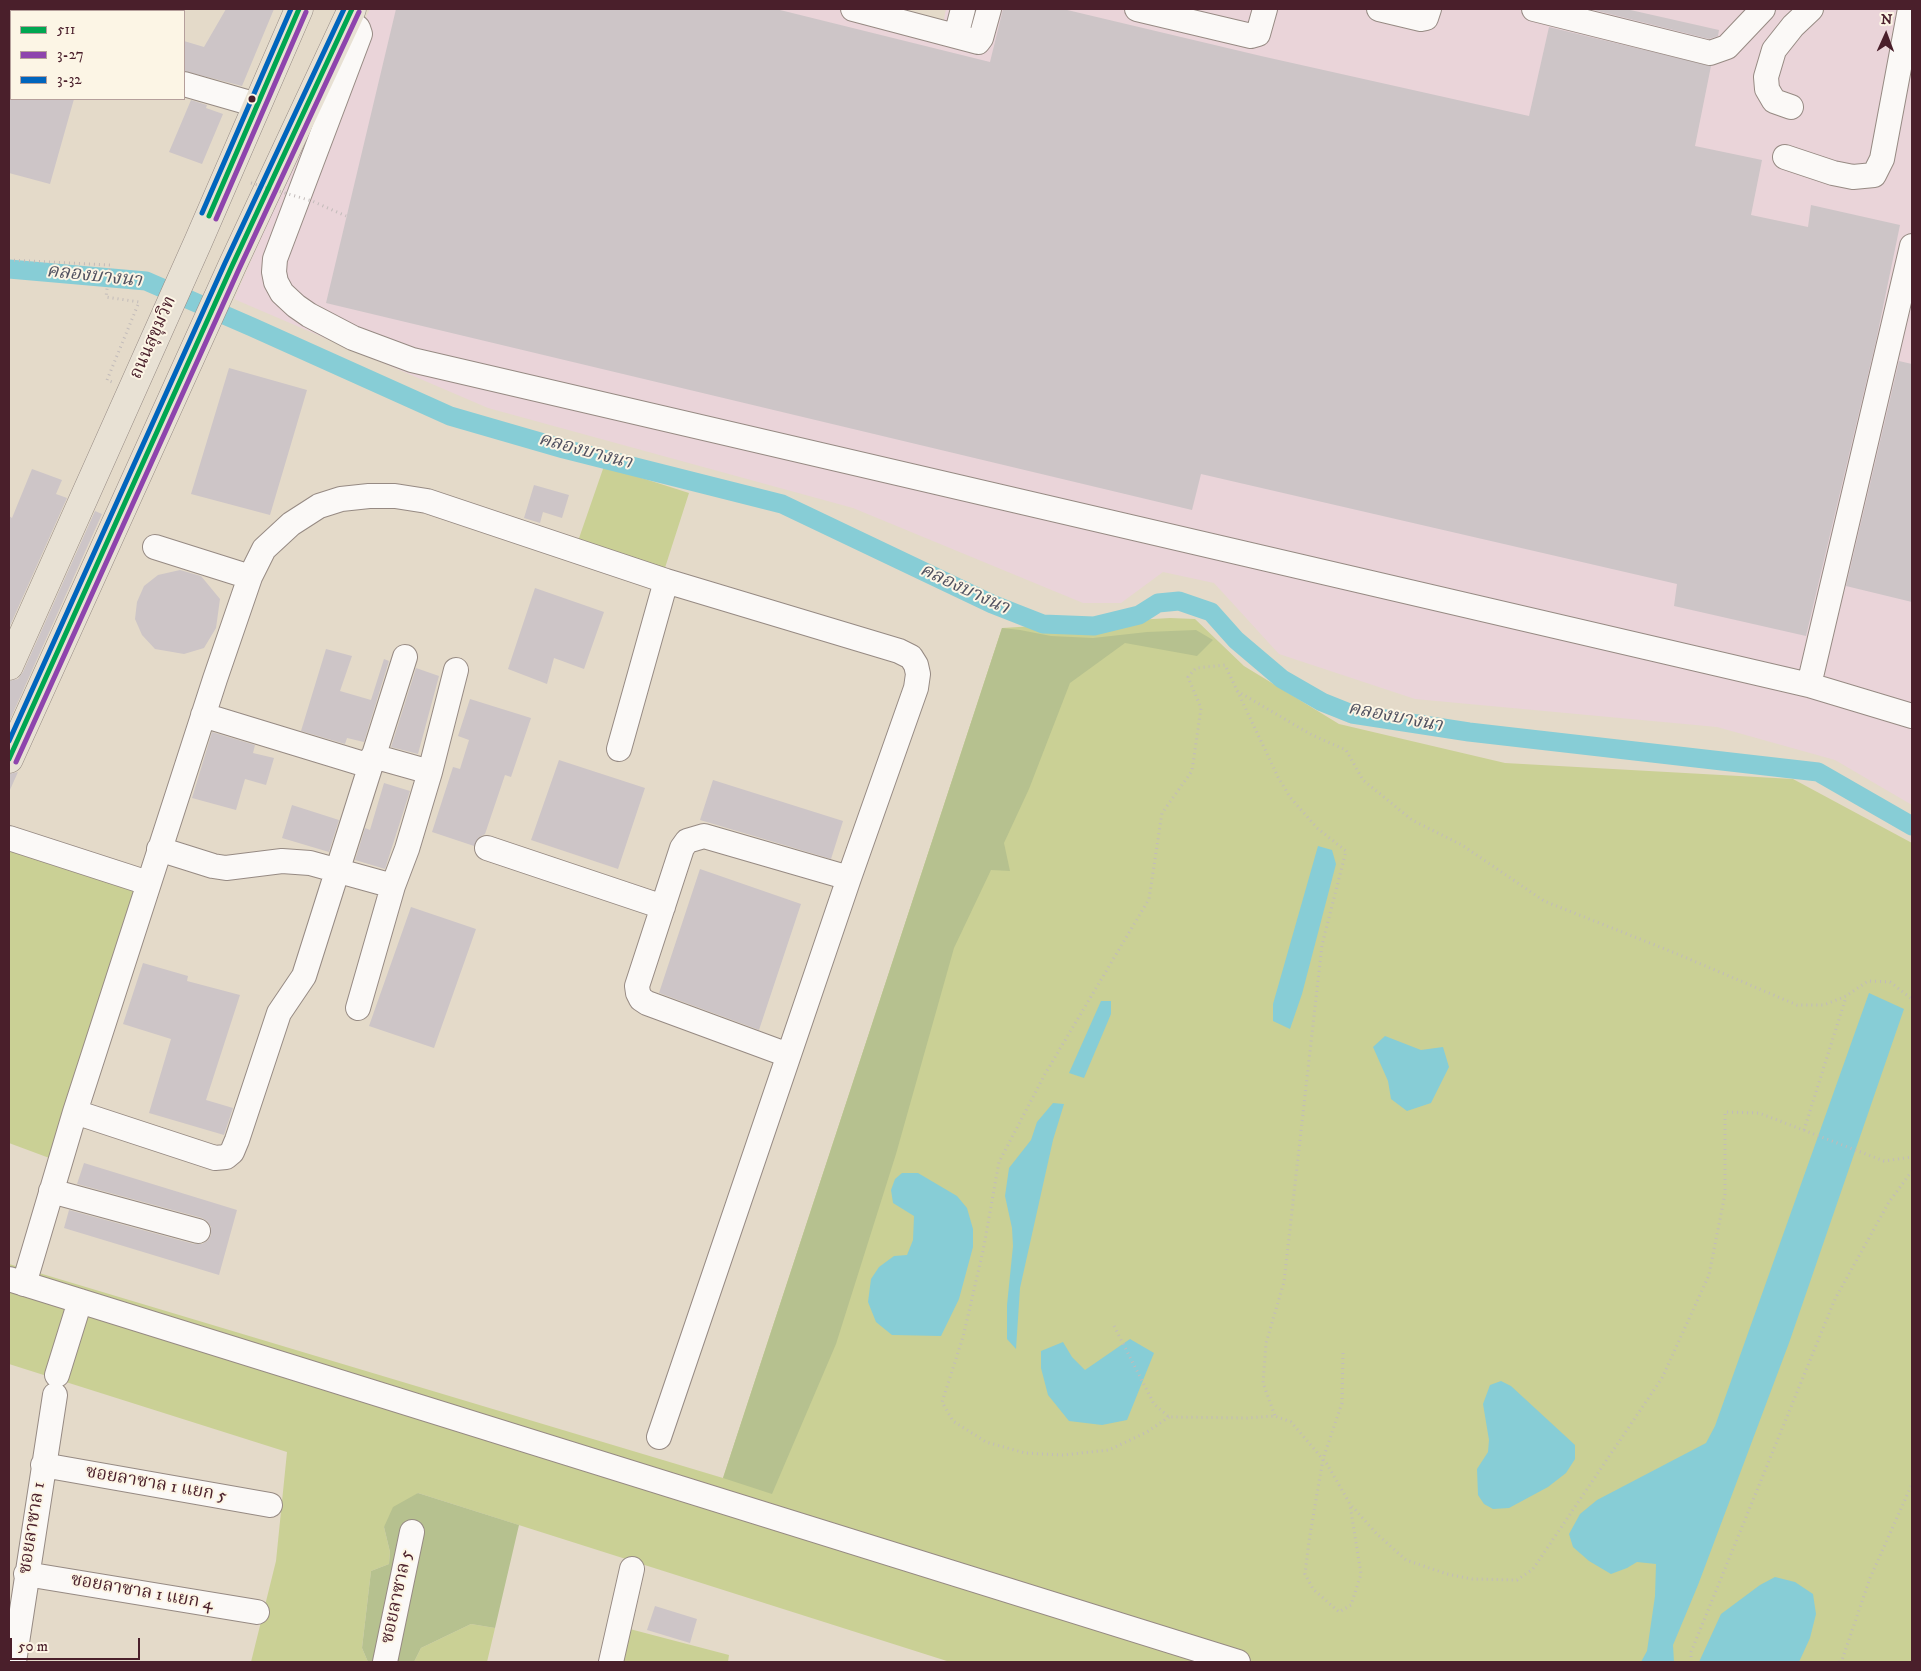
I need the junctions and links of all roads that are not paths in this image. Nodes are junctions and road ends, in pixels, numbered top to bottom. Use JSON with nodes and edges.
{"nodes":[{"id":1,"x":299,"y":9,"type":"edge"},
{"id":2,"x":853,"y":9,"type":"edge"},
{"id":3,"x":963,"y":9,"type":"edge"},
{"id":4,"x":989,"y":9,"type":"edge"},
{"id":5,"x":1137,"y":9,"type":"edge"},
{"id":6,"x":1265,"y":9,"type":"edge"},
{"id":7,"x":1379,"y":9,"type":"edge"},
{"id":8,"x":1429,"y":9,"type":"edge"},
{"id":9,"x":1534,"y":9,"type":"edge"},
{"id":10,"x":1763,"y":9,"type":"edge"},
{"id":11,"x":1811,"y":9,"type":"edge"},
{"id":12,"x":1910,"y":9,"type":"edge"},
{"id":13,"x":350,"y":14,"type":"edge"},
{"id":14,"x":917,"y":17,"type":"edge"},
{"id":15,"x":956,"y":36,"type":"junction"},
{"id":16,"x":185,"y":84,"type":"edge"},
{"id":17,"x":257,"y":105,"type":"junction"},
{"id":18,"x":1791,"y":107,"type":"dead end"},
{"id":19,"x":1785,"y":158,"type":"dead end"},
{"id":20,"x":1912,"y":246,"type":"edge"},
{"id":21,"x":155,"y":547,"type":"dead end"},
{"id":22,"x":250,"y":577,"type":"junction"},
{"id":23,"x":666,"y":581,"type":"junction"},
{"id":24,"x":405,"y":658,"type":"dead end"},
{"id":25,"x":9,"y":666,"type":"edge"},
{"id":26,"x":456,"y":670,"type":"dead end"},
{"id":27,"x":1808,"y":685,"type":"junction"},
{"id":28,"x":203,"y":715,"type":"junction"},
{"id":29,"x":1912,"y":716,"type":"edge"},
{"id":30,"x":619,"y":749,"type":"dead end"},
{"id":31,"x":9,"y":759,"type":"edge"},
{"id":32,"x":372,"y":761,"type":"junction"},
{"id":33,"x":430,"y":772,"type":"junction"},
{"id":34,"x":9,"y":838,"type":"edge"},
{"id":35,"x":487,"y":848,"type":"dead end"},
{"id":36,"x":160,"y":849,"type":"junction"},
{"id":37,"x":337,"y":872,"type":"junction"},
{"id":38,"x":849,"y":878,"type":"junction"},
{"id":39,"x":148,"y":883,"type":"junction"},
{"id":40,"x":393,"y":886,"type":"junction"},
{"id":41,"x":663,"y":907,"type":"junction"},
{"id":42,"x":358,"y":1008,"type":"dead end"},
{"id":43,"x":788,"y":1055,"type":"junction"},
{"id":44,"x":75,"y":1112,"type":"junction"},
{"id":45,"x":51,"y":1191,"type":"junction"},
{"id":46,"x":198,"y":1231,"type":"dead end"},
{"id":47,"x":16,"y":1281,"type":"edge"},
{"id":48,"x":80,"y":1301,"type":"junction"},
{"id":49,"x":659,"y":1438,"type":"dead end"},
{"id":50,"x":43,"y":1465,"type":"junction"},
{"id":51,"x":270,"y":1505,"type":"dead end"},
{"id":52,"x":412,"y":1532,"type":"dead end"},
{"id":53,"x":632,"y":1569,"type":"dead end"},
{"id":54,"x":26,"y":1574,"type":"junction"},
{"id":55,"x":257,"y":1612,"type":"dead end"},
{"id":56,"x":14,"y":1662,"type":"edge"},
{"id":57,"x":385,"y":1662,"type":"edge"},
{"id":58,"x":611,"y":1662,"type":"edge"},
{"id":59,"x":1238,"y":1662,"type":"edge"}],
"edges":[{"from":1,"to":17,"type":"highway","name":"ถนนสุขุมวิท"},
{"from":2,"to":14,"type":"street"},
{"from":3,"to":15,"type":"street"},
{"from":4,"to":15,"type":"street"},
{"from":5,"to":6,"type":"street"},
{"from":7,"to":8,"type":"street"},
{"from":9,"to":10,"type":"street"},
{"from":11,"to":18,"type":"street"},
{"from":12,"to":19,"type":"street"},
{"from":13,"to":27,"type":"street"},
{"from":13,"to":31,"type":"highway"},
{"from":14,"to":15,"type":"street"},
{"from":16,"to":17,"type":"street"},
{"from":17,"to":25,"type":"highway","name":"ถนนสุขุมวิท"},
{"from":20,"to":27,"type":"street"},
{"from":21,"to":22,"type":"street"},
{"from":22,"to":23,"type":"street"},
{"from":22,"to":28,"type":"street"},
{"from":23,"to":30,"type":"street"},
{"from":23,"to":38,"type":"street"},
{"from":24,"to":32,"type":"street"},
{"from":26,"to":33,"type":"street"},
{"from":27,"to":29,"type":"street"},
{"from":28,"to":32,"type":"street"},
{"from":28,"to":36,"type":"street"},
{"from":32,"to":33,"type":"street"},
{"from":32,"to":37,"type":"street"},
{"from":33,"to":40,"type":"street"},
{"from":34,"to":39,"type":"street"},
{"from":35,"to":41,"type":"street"},
{"from":36,"to":37,"type":"street"},
{"from":36,"to":39,"type":"street"},
{"from":37,"to":40,"type":"street"},
{"from":37,"to":44,"type":"street"},
{"from":38,"to":41,"type":"street"},
{"from":38,"to":43,"type":"street"},
{"from":39,"to":44,"type":"street"},
{"from":40,"to":42,"type":"street"},
{"from":41,"to":43,"type":"street"},
{"from":43,"to":49,"type":"street"},
{"from":44,"to":45,"type":"street"},
{"from":45,"to":46,"type":"street"},
{"from":45,"to":47,"type":"street"},
{"from":47,"to":48,"type":"street"},
{"from":48,"to":50,"type":"street","name":"ซอยลาซาล 1"},
{"from":48,"to":59,"type":"street"},
{"from":50,"to":51,"type":"street","name":"ซอยลาซาล 1 แยก 5"},
{"from":50,"to":54,"type":"street","name":"ซอยลาซาล 1"},
{"from":52,"to":57,"type":"street","name":"ซอยลาซาล 5"},
{"from":53,"to":58,"type":"street"},
{"from":54,"to":55,"type":"street","name":"ซอยลาซาล 1 แยก 4"},
{"from":54,"to":56,"type":"street","name":"ซอยลาซาล 1"}]}
